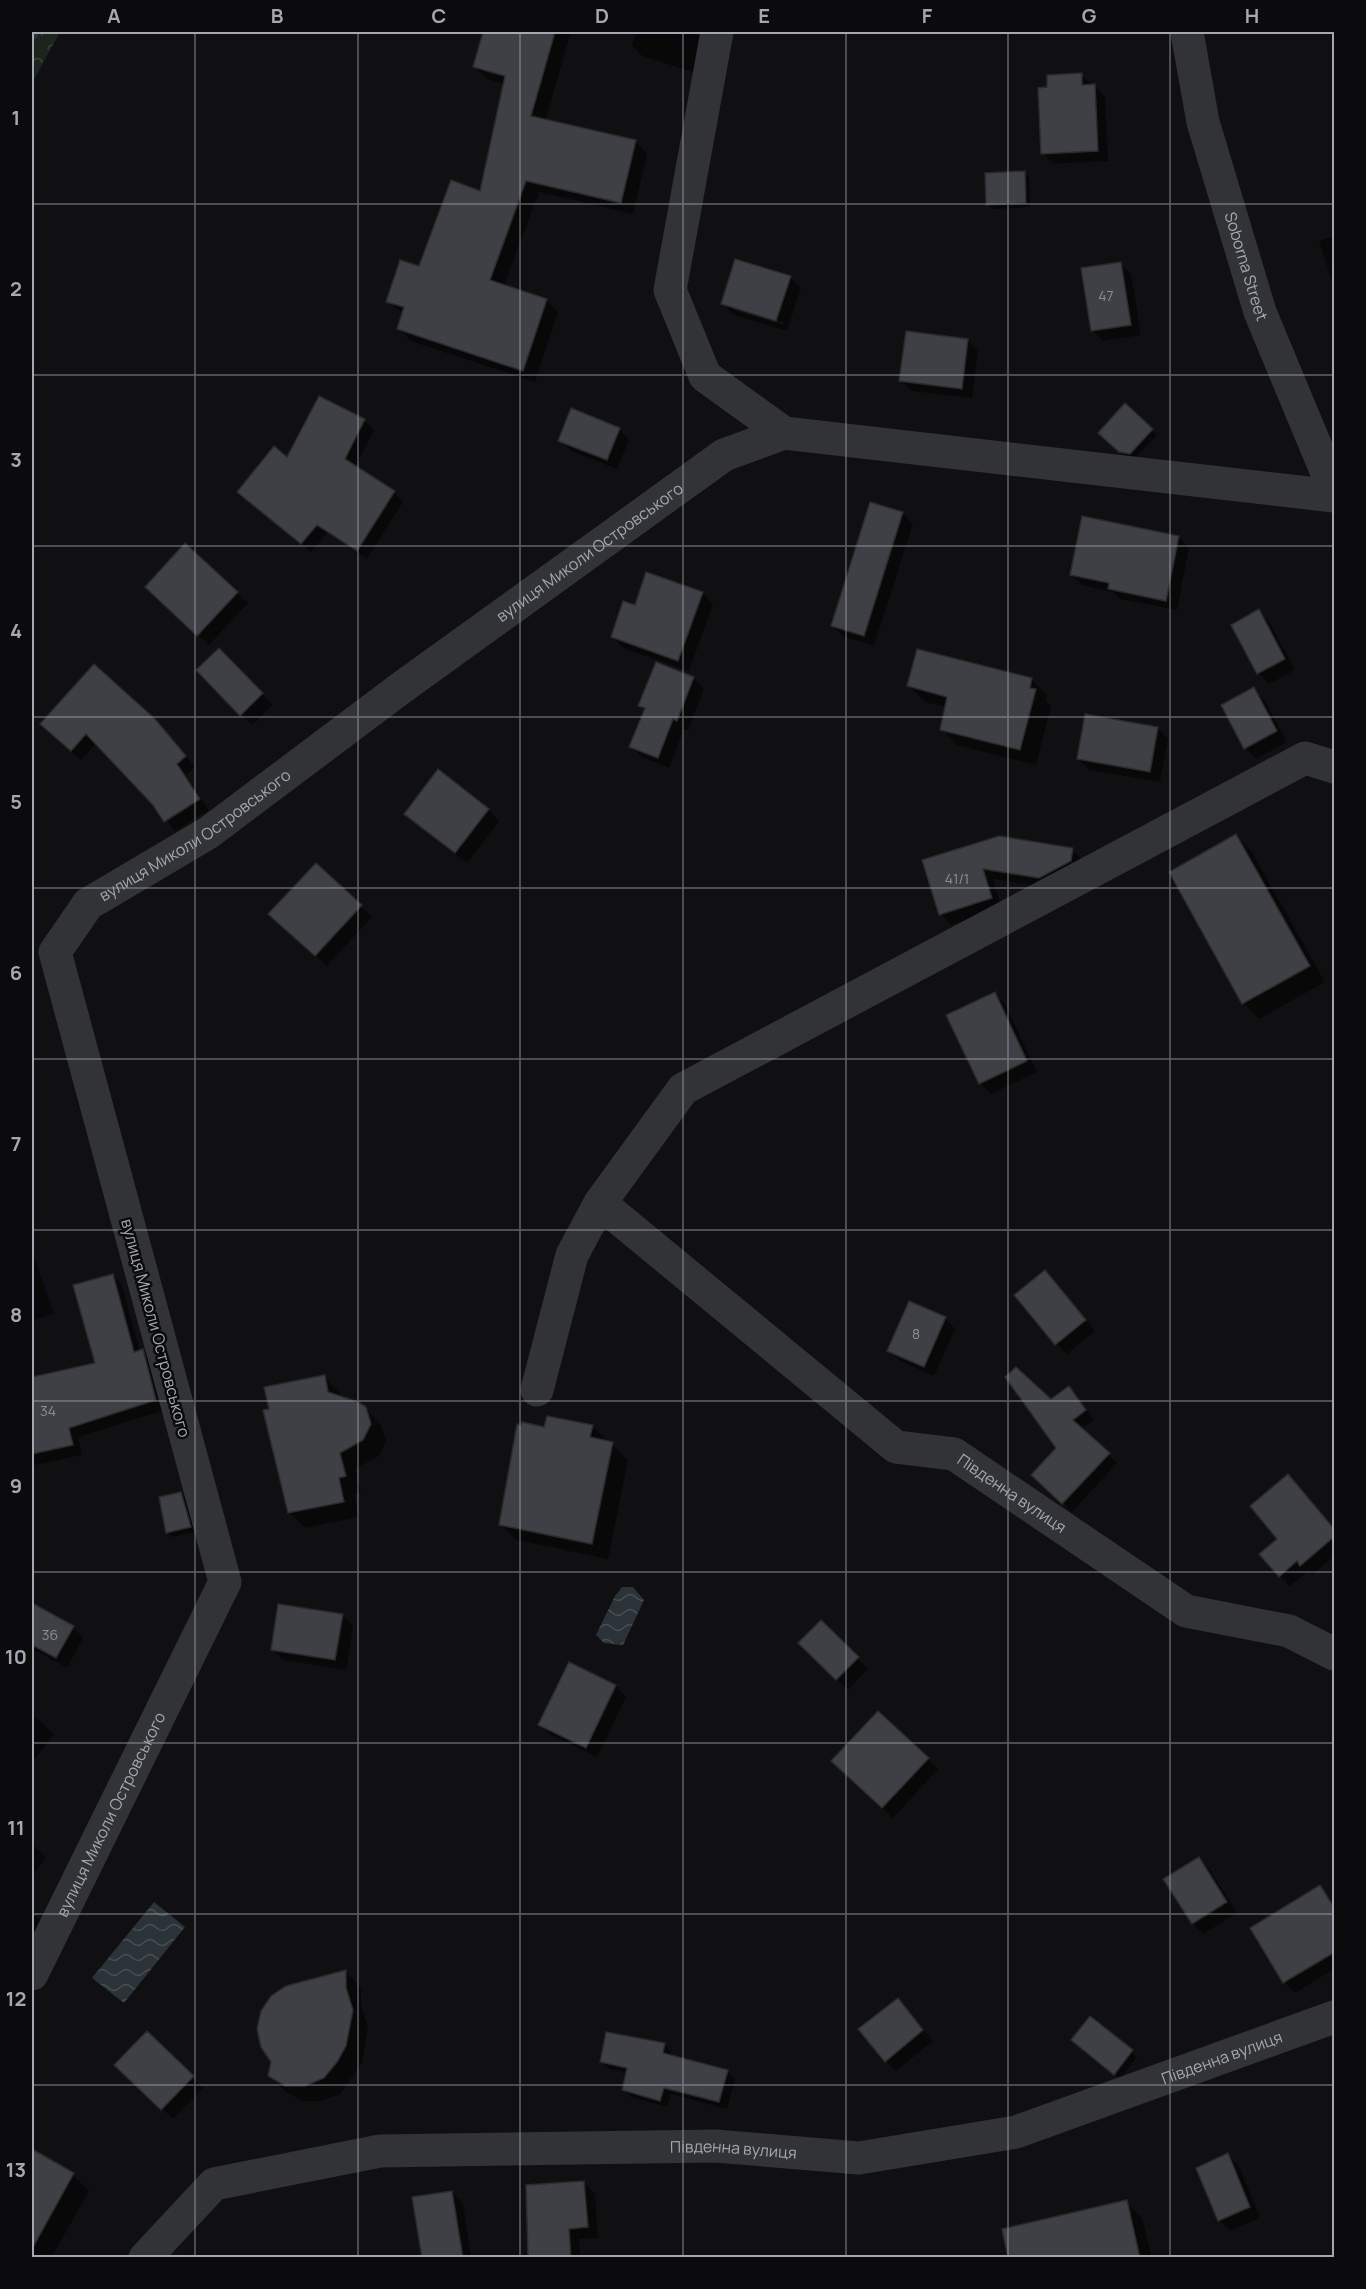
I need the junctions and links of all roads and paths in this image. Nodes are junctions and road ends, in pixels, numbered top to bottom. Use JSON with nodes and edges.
{"nodes":[{"id":1,"x":717,"y":32,"type":"edge"},
{"id":2,"x":1187,"y":32,"type":"edge"},
{"id":3,"x":784,"y":434,"type":"junction"},
{"id":4,"x":1335,"y":490,"type":"edge"},
{"id":5,"x":1335,"y":496,"type":"edge"},
{"id":6,"x":1335,"y":767,"type":"edge"},
{"id":7,"x":43,"y":943,"type":"edge"},
{"id":8,"x":600,"y":1203,"type":"junction"},
{"id":9,"x":537,"y":1390,"type":"dead end"},
{"id":10,"x":1335,"y":1654,"type":"edge"},
{"id":11,"x":32,"y":1974,"type":"edge"},
{"id":12,"x":1335,"y":2017,"type":"edge"},
{"id":13,"x":145,"y":2258,"type":"edge"}],
"edges":[{"from":1,"to":3,"type":"street"},
{"from":2,"to":4,"type":"street","name":"Soborna Street"},
{"from":3,"to":5,"type":"street"},
{"from":3,"to":7,"type":"street","name":"вулиця Миколи Островського"},
{"from":6,"to":8,"type":"street"},
{"from":7,"to":11,"type":"street","name":"вулиця Миколи Островського"},
{"from":8,"to":9,"type":"street"},
{"from":8,"to":10,"type":"street","name":"Південна вулиця"},
{"from":12,"to":13,"type":"street","name":"Південна вулиця"}]}
